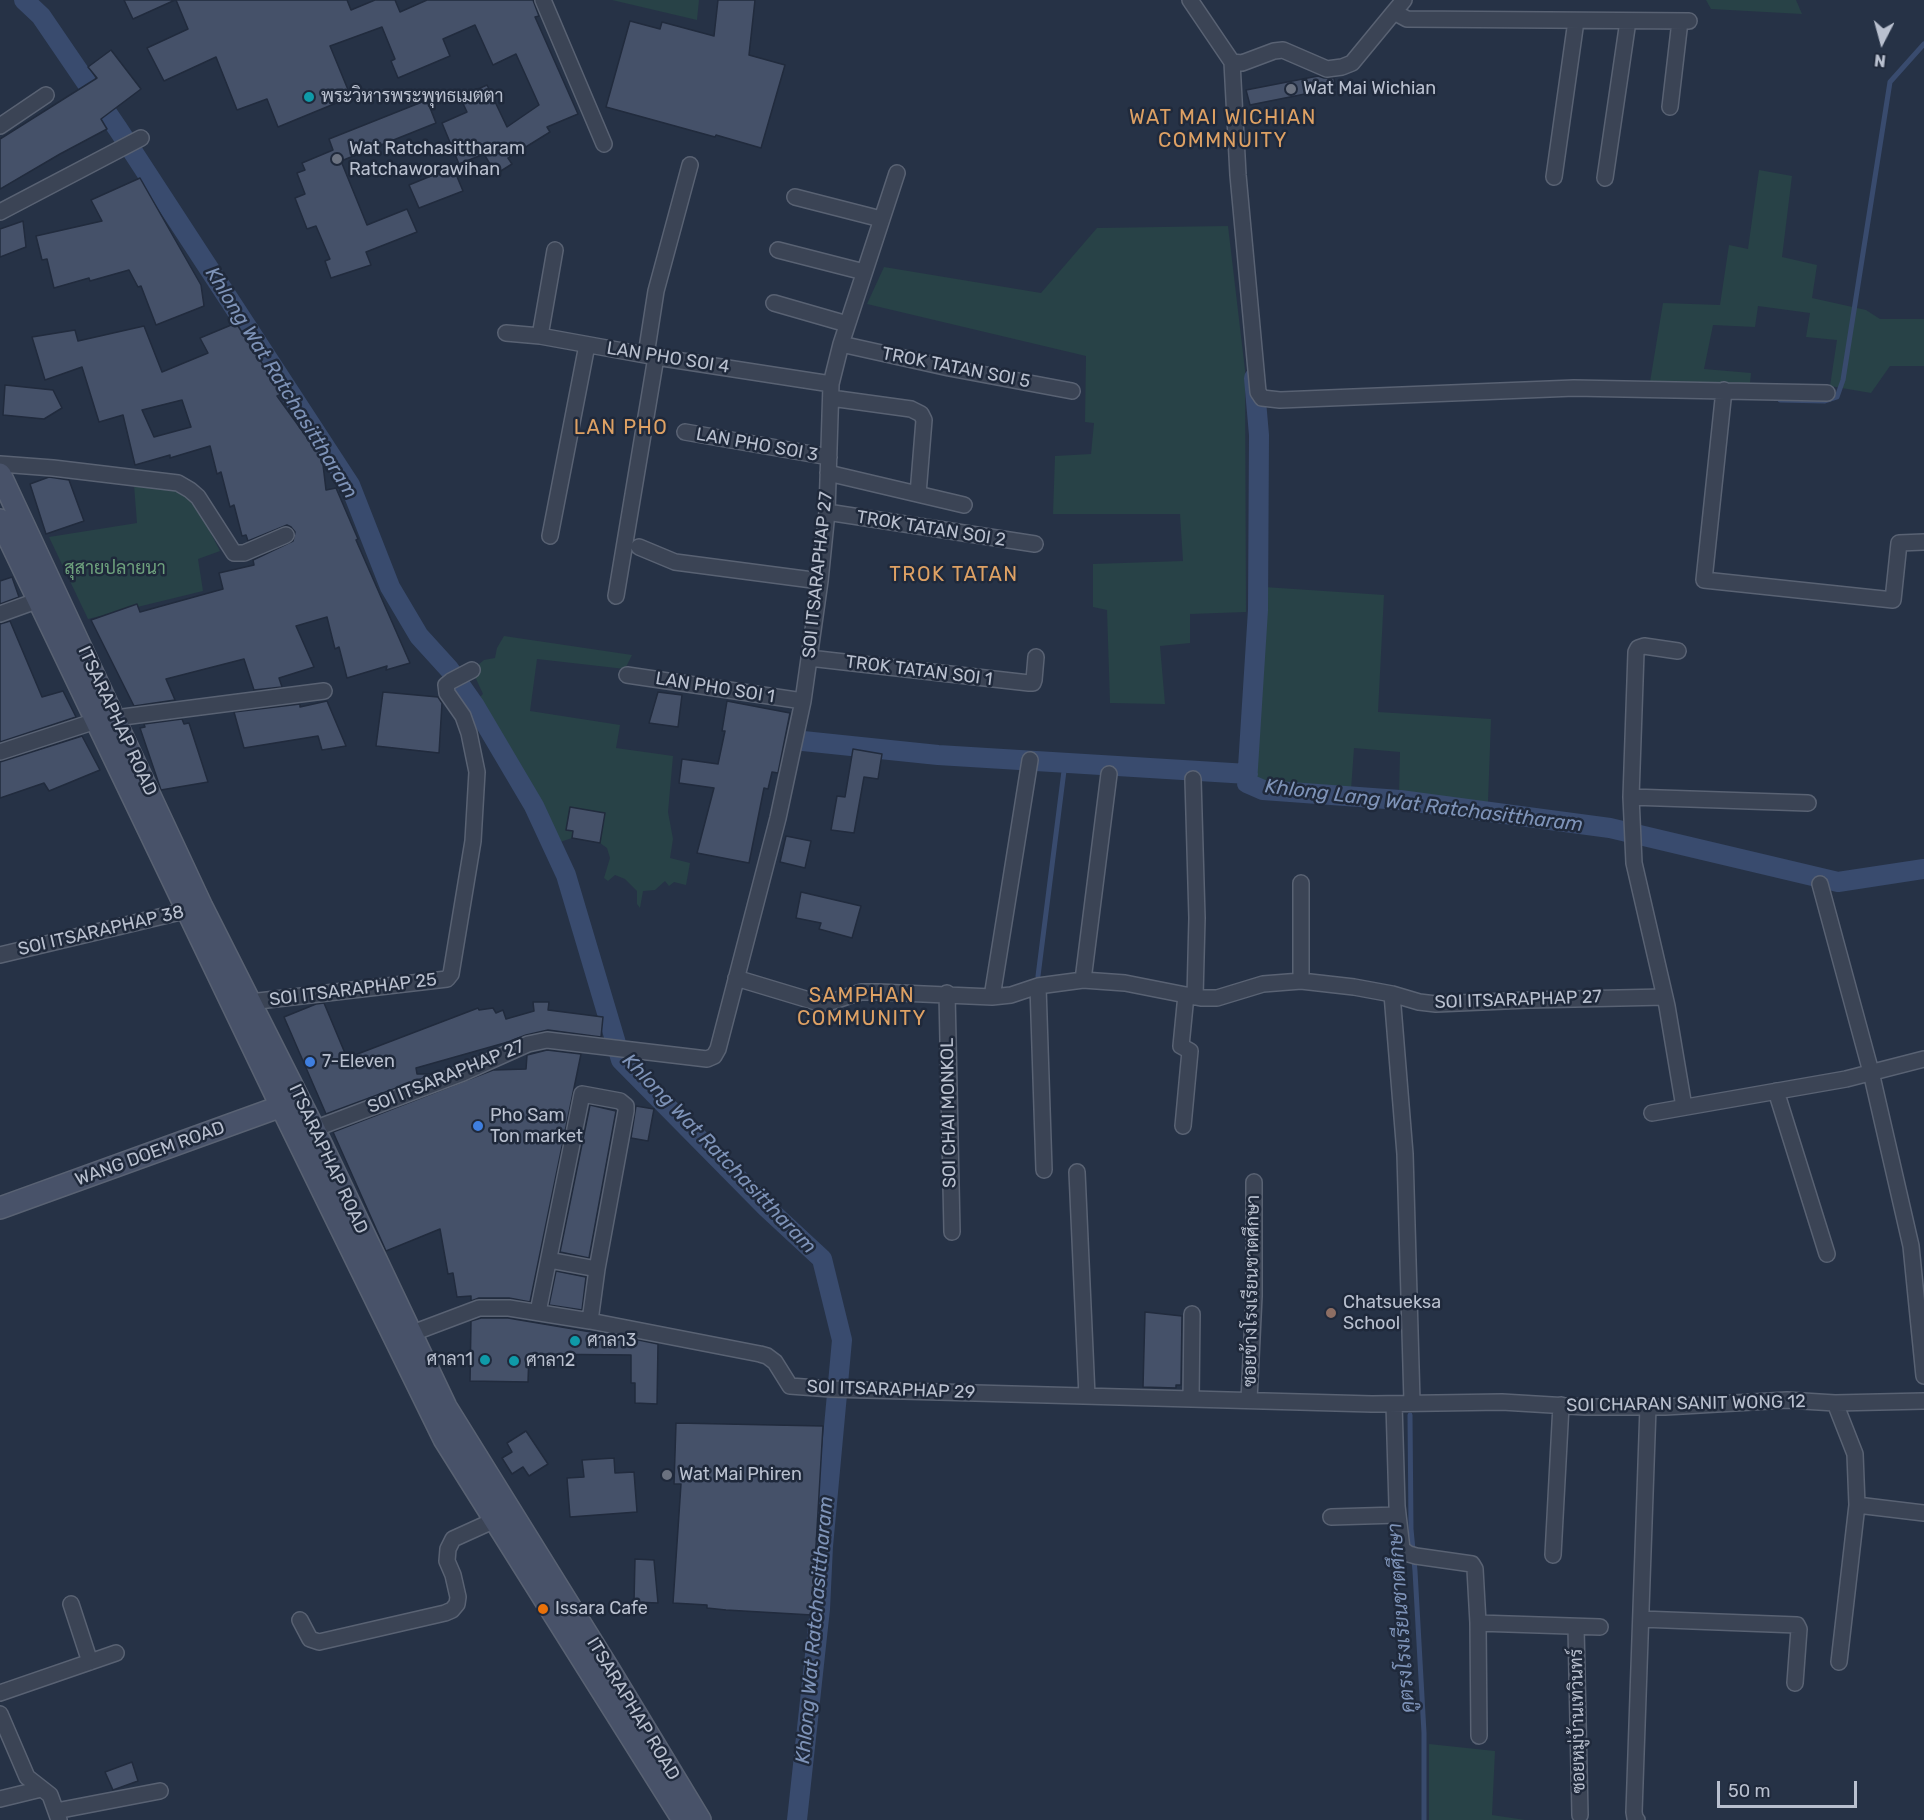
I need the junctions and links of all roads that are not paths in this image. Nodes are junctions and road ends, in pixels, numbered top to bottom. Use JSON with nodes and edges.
{"nodes":[{"id":1,"x":543,"y":0,"type":"edge"},
{"id":2,"x":1190,"y":0,"type":"edge"},
{"id":3,"x":1404,"y":0,"type":"edge"},
{"id":4,"x":1394,"y":12,"type":"junction"},
{"id":5,"x":1576,"y":21,"type":"junction"},
{"id":6,"x":1628,"y":21,"type":"junction"},
{"id":7,"x":1232,"y":62,"type":"junction"},
{"id":8,"x":46,"y":95,"type":"dead end"},
{"id":9,"x":1670,"y":107,"type":"dead end"},
{"id":10,"x":0,"y":126,"type":"edge"},
{"id":11,"x":141,"y":138,"type":"dead end"},
{"id":12,"x":603,"y":144,"type":"dead end"},
{"id":13,"x":690,"y":165,"type":"dead end"},
{"id":14,"x":897,"y":173,"type":"dead end"},
{"id":15,"x":1554,"y":177,"type":"dead end"},
{"id":16,"x":1605,"y":178,"type":"dead end"},
{"id":17,"x":795,"y":197,"type":"dead end"},
{"id":18,"x":0,"y":212,"type":"edge"},
{"id":19,"x":881,"y":219,"type":"junction"},
{"id":20,"x":555,"y":250,"type":"dead end"},
{"id":21,"x":777,"y":250,"type":"dead end"},
{"id":22,"x":864,"y":272,"type":"junction"},
{"id":23,"x":774,"y":303,"type":"dead end"},
{"id":24,"x":848,"y":324,"type":"junction"},
{"id":25,"x":506,"y":333,"type":"dead end"},
{"id":26,"x":540,"y":336,"type":"junction"},
{"id":27,"x":841,"y":344,"type":"junction"},
{"id":28,"x":587,"y":345,"type":"junction"},
{"id":29,"x":651,"y":356,"type":"junction"},
{"id":30,"x":1724,"y":390,"type":"junction"},
{"id":31,"x":831,"y":391,"type":"junction"},
{"id":32,"x":1072,"y":391,"type":"dead end"},
{"id":33,"x":1827,"y":393,"type":"dead end"},
{"id":34,"x":685,"y":432,"type":"dead end"},
{"id":35,"x":829,"y":457,"type":"junction"},
{"id":36,"x":0,"y":464,"type":"edge"},
{"id":37,"x":828,"y":473,"type":"junction"},
{"id":38,"x":0,"y":474,"type":"edge"},
{"id":39,"x":918,"y":494,"type":"junction"},
{"id":40,"x":964,"y":505,"type":"dead end"},
{"id":41,"x":827,"y":512,"type":"junction"},
{"id":42,"x":0,"y":520,"type":"edge"},
{"id":43,"x":286,"y":535,"type":"dead end"},
{"id":44,"x":550,"y":536,"type":"dead end"},
{"id":45,"x":1924,"y":542,"type":"edge"},
{"id":46,"x":1035,"y":544,"type":"dead end"},
{"id":47,"x":639,"y":547,"type":"dead end"},
{"id":48,"x":820,"y":581,"type":"junction"},
{"id":49,"x":616,"y":596,"type":"dead end"},
{"id":50,"x":39,"y":600,"type":"junction"},
{"id":51,"x":0,"y":614,"type":"edge"},
{"id":52,"x":1678,"y":651,"type":"dead end"},
{"id":53,"x":1036,"y":657,"type":"dead end"},
{"id":54,"x":809,"y":658,"type":"junction"},
{"id":55,"x":472,"y":670,"type":"dead end"},
{"id":56,"x":627,"y":675,"type":"dead end"},
{"id":57,"x":324,"y":691,"type":"dead end"},
{"id":58,"x":803,"y":701,"type":"junction"},
{"id":59,"x":109,"y":718,"type":"junction"},
{"id":60,"x":0,"y":752,"type":"edge"},
{"id":61,"x":1030,"y":760,"type":"dead end"},
{"id":62,"x":1109,"y":774,"type":"dead end"},
{"id":63,"x":1193,"y":778,"type":"dead end"},
{"id":64,"x":1631,"y":797,"type":"junction"},
{"id":65,"x":1808,"y":803,"type":"dead end"},
{"id":66,"x":1300,"y":883,"type":"dead end"},
{"id":67,"x":1820,"y":884,"type":"dead end"},
{"id":68,"x":195,"y":909,"type":"junction"},
{"id":69,"x":0,"y":955,"type":"edge"},
{"id":70,"x":736,"y":978,"type":"junction"},
{"id":71,"x":1083,"y":980,"type":"junction"},
{"id":72,"x":1302,"y":981,"type":"junction"},
{"id":73,"x":1038,"y":986,"type":"junction"},
{"id":74,"x":946,"y":993,"type":"junction"},
{"id":75,"x":1392,"y":994,"type":"junction"},
{"id":76,"x":1190,"y":996,"type":"junction"},
{"id":77,"x":992,"y":997,"type":"junction"},
{"id":78,"x":1665,"y":997,"type":"junction"},
{"id":79,"x":250,"y":1002,"type":"junction"},
{"id":80,"x":1924,"y":1059,"type":"edge"},
{"id":81,"x":1871,"y":1072,"type":"junction"},
{"id":82,"x":1776,"y":1091,"type":"junction"},
{"id":83,"x":291,"y":1103,"type":"junction"},
{"id":84,"x":1684,"y":1107,"type":"junction"},
{"id":85,"x":1652,"y":1113,"type":"dead end"},
{"id":86,"x":1183,"y":1126,"type":"dead end"},
{"id":87,"x":315,"y":1129,"type":"junction"},
{"id":88,"x":1044,"y":1170,"type":"dead end"},
{"id":89,"x":1077,"y":1172,"type":"dead end"},
{"id":90,"x":1254,"y":1182,"type":"dead end"},
{"id":91,"x":0,"y":1208,"type":"edge"},
{"id":92,"x":952,"y":1232,"type":"dead end"},
{"id":93,"x":1827,"y":1254,"type":"dead end"},
{"id":94,"x":549,"y":1260,"type":"junction"},
{"id":95,"x":597,"y":1269,"type":"junction"},
{"id":96,"x":538,"y":1312,"type":"junction"},
{"id":97,"x":1192,"y":1314,"type":"dead end"},
{"id":98,"x":590,"y":1321,"type":"junction"},
{"id":99,"x":403,"y":1336,"type":"junction"},
{"id":100,"x":1924,"y":1376,"type":"edge"},
{"id":101,"x":1087,"y":1396,"type":"junction"},
{"id":102,"x":1191,"y":1399,"type":"junction"},
{"id":103,"x":1249,"y":1400,"type":"junction"},
{"id":104,"x":1924,"y":1401,"type":"edge"},
{"id":105,"x":1412,"y":1402,"type":"junction"},
{"id":106,"x":1835,"y":1403,"type":"junction"},
{"id":107,"x":1394,"y":1404,"type":"junction"},
{"id":108,"x":1561,"y":1405,"type":"junction"},
{"id":109,"x":1648,"y":1407,"type":"junction"},
{"id":110,"x":1857,"y":1505,"type":"junction"},
{"id":111,"x":1924,"y":1513,"type":"edge"},
{"id":112,"x":1398,"y":1515,"type":"junction"},
{"id":113,"x":1331,"y":1518,"type":"dead end"},
{"id":114,"x":495,"y":1520,"type":"junction"},
{"id":115,"x":1553,"y":1555,"type":"dead end"},
{"id":116,"x":71,"y":1604,"type":"dead end"},
{"id":117,"x":1641,"y":1619,"type":"junction"},
{"id":118,"x":300,"y":1620,"type":"dead end"},
{"id":119,"x":1478,"y":1623,"type":"junction"},
{"id":120,"x":1576,"y":1627,"type":"junction"},
{"id":121,"x":1600,"y":1628,"type":"dead end"},
{"id":122,"x":116,"y":1653,"type":"dead end"},
{"id":123,"x":90,"y":1662,"type":"junction"},
{"id":124,"x":1839,"y":1662,"type":"dead end"},
{"id":125,"x":1794,"y":1683,"type":"dead end"},
{"id":126,"x":0,"y":1693,"type":"edge"},
{"id":127,"x":0,"y":1714,"type":"edge"},
{"id":128,"x":1479,"y":1736,"type":"dead end"},
{"id":129,"x":41,"y":1789,"type":"junction"},
{"id":130,"x":160,"y":1791,"type":"dead end"},
{"id":131,"x":0,"y":1799,"type":"edge"},
{"id":132,"x":58,"y":1815,"type":"edge"},
{"id":133,"x":1580,"y":1815,"type":"dead end"},
{"id":134,"x":683,"y":1820,"type":"edge"},
{"id":135,"x":700,"y":1820,"type":"edge"},
{"id":136,"x":1637,"y":1820,"type":"edge"}],
"edges":[{"from":1,"to":12,"type":"street"},
{"from":2,"to":7,"type":"street"},
{"from":3,"to":4,"type":"street"},
{"from":4,"to":5,"type":"street"},
{"from":4,"to":7,"type":"street"},
{"from":5,"to":6,"type":"street"},
{"from":5,"to":15,"type":"street"},
{"from":6,"to":9,"type":"street"},
{"from":6,"to":16,"type":"street"},
{"from":7,"to":30,"type":"street"},
{"from":8,"to":10,"type":"street"},
{"from":11,"to":18,"type":"street"},
{"from":13,"to":29,"type":"street"},
{"from":14,"to":19,"type":"street","name":"SOI ITSARAPHAP 27"},
{"from":17,"to":19,"type":"street"},
{"from":19,"to":22,"type":"street","name":"SOI ITSARAPHAP 27"},
{"from":20,"to":26,"type":"street"},
{"from":21,"to":22,"type":"street"},
{"from":22,"to":24,"type":"street","name":"SOI ITSARAPHAP 27"},
{"from":23,"to":24,"type":"street"},
{"from":24,"to":27,"type":"street","name":"SOI ITSARAPHAP 27"},
{"from":25,"to":26,"type":"street","name":"LAN PHO SOI 4"},
{"from":26,"to":28,"type":"street","name":"LAN PHO SOI 4"},
{"from":27,"to":31,"type":"street","name":"SOI ITSARAPHAP 27"},
{"from":27,"to":32,"type":"street","name":"TROK TATAN SOI 5"},
{"from":28,"to":29,"type":"street","name":"LAN PHO SOI 4"},
{"from":28,"to":44,"type":"street"},
{"from":29,"to":31,"type":"street","name":"LAN PHO SOI 4"},
{"from":29,"to":49,"type":"street"},
{"from":30,"to":33,"type":"street"},
{"from":30,"to":45,"type":"street"},
{"from":31,"to":35,"type":"street","name":"SOI ITSARAPHAP 27"},
{"from":31,"to":39,"type":"street","name":"LAN PHO SOI 4"},
{"from":34,"to":35,"type":"street","name":"LAN PHO SOI 3"},
{"from":35,"to":37,"type":"street","name":"SOI ITSARAPHAP 27"},
{"from":36,"to":43,"type":"street"},
{"from":37,"to":39,"type":"street"},
{"from":37,"to":41,"type":"street","name":"SOI ITSARAPHAP 27"},
{"from":38,"to":59,"type":"main road","name":"ITSARAPHAP ROAD"},
{"from":39,"to":40,"type":"street"},
{"from":41,"to":46,"type":"street","name":"TROK TATAN SOI 2"},
{"from":41,"to":48,"type":"street","name":"SOI ITSARAPHAP 27"},
{"from":42,"to":50,"type":"main road"},
{"from":47,"to":48,"type":"street"},
{"from":48,"to":54,"type":"street","name":"SOI ITSARAPHAP 27"},
{"from":50,"to":51,"type":"street"},
{"from":50,"to":59,"type":"main road"},
{"from":52,"to":64,"type":"street"},
{"from":53,"to":54,"type":"street","name":"TROK TATAN SOI 1"},
{"from":54,"to":58,"type":"street","name":"SOI ITSARAPHAP 27"},
{"from":55,"to":79,"type":"street","name":"SOI ITSARAPHAP 25"},
{"from":56,"to":58,"type":"street","name":"LAN PHO SOI 1"},
{"from":57,"to":59,"type":"street"},
{"from":58,"to":70,"type":"street","name":"SOI ITSARAPHAP 27"},
{"from":59,"to":60,"type":"street"},
{"from":59,"to":68,"type":"main road"},
{"from":61,"to":77,"type":"street"},
{"from":62,"to":71,"type":"street"},
{"from":63,"to":76,"type":"street"},
{"from":64,"to":65,"type":"street"},
{"from":64,"to":78,"type":"street"},
{"from":66,"to":72,"type":"street"},
{"from":67,"to":81,"type":"street"},
{"from":68,"to":69,"type":"street","name":"SOI ITSARAPHAP 38"},
{"from":68,"to":79,"type":"main road","name":"ITSARAPHAP ROAD"},
{"from":68,"to":83,"type":"main road"},
{"from":70,"to":74,"type":"street","name":"SOI ITSARAPHAP 27"},
{"from":70,"to":87,"type":"street","name":"SOI ITSARAPHAP 27"},
{"from":71,"to":73,"type":"street","name":"SOI ITSARAPHAP 27"},
{"from":71,"to":76,"type":"street","name":"SOI ITSARAPHAP 27"},
{"from":72,"to":75,"type":"street","name":"SOI ITSARAPHAP 27"},
{"from":72,"to":76,"type":"street","name":"SOI ITSARAPHAP 27"},
{"from":73,"to":77,"type":"street","name":"SOI ITSARAPHAP 27"},
{"from":73,"to":88,"type":"street"},
{"from":74,"to":77,"type":"street","name":"SOI ITSARAPHAP 27"},
{"from":74,"to":92,"type":"street","name":"SOI CHAI MONKOL"},
{"from":75,"to":78,"type":"street","name":"SOI ITSARAPHAP 27"},
{"from":75,"to":105,"type":"street"},
{"from":76,"to":86,"type":"street"},
{"from":78,"to":84,"type":"street"},
{"from":79,"to":83,"type":"main road","name":"ITSARAPHAP ROAD"},
{"from":80,"to":81,"type":"street"},
{"from":81,"to":82,"type":"street"},
{"from":81,"to":100,"type":"street"},
{"from":82,"to":84,"type":"street"},
{"from":82,"to":93,"type":"street"},
{"from":83,"to":87,"type":"main road","name":"ITSARAPHAP ROAD"},
{"from":83,"to":91,"type":"main road","name":"WANG DOEM ROAD"},
{"from":83,"to":99,"type":"main road"},
{"from":84,"to":85,"type":"street"},
{"from":87,"to":99,"type":"main road","name":"ITSARAPHAP ROAD"},
{"from":89,"to":101,"type":"street"},
{"from":90,"to":103,"type":"street","name":"ซอยข้างโรงเรียนชาตศึกษา"},
{"from":94,"to":95,"type":"street"},
{"from":94,"to":95,"type":"street"},
{"from":94,"to":96,"type":"street"},
{"from":95,"to":98,"type":"street"},
{"from":96,"to":98,"type":"street","name":"SOI ITSARAPHAP 29"},
{"from":96,"to":99,"type":"street","name":"SOI ITSARAPHAP 29"},
{"from":97,"to":102,"type":"street"},
{"from":98,"to":101,"type":"street","name":"SOI ITSARAPHAP 29"},
{"from":99,"to":114,"type":"main road"},
{"from":99,"to":135,"type":"main road","name":"ITSARAPHAP ROAD"},
{"from":101,"to":102,"type":"street","name":"SOI ITSARAPHAP 29"},
{"from":102,"to":103,"type":"street","name":"SOI ITSARAPHAP 29"},
{"from":103,"to":107,"type":"street","name":"SOI ITSARAPHAP 29"},
{"from":104,"to":106,"type":"street","name":"SOI CHARAN SANIT WONG 12"},
{"from":105,"to":107,"type":"street","name":"SOI ITSARAPHAP 29"},
{"from":105,"to":108,"type":"street","name":"SOI CHARAN SANIT WONG 12"},
{"from":106,"to":109,"type":"street","name":"SOI CHARAN SANIT WONG 12"},
{"from":106,"to":110,"type":"street"},
{"from":107,"to":112,"type":"street"},
{"from":108,"to":109,"type":"street","name":"SOI CHARAN SANIT WONG 12"},
{"from":108,"to":115,"type":"street"},
{"from":109,"to":117,"type":"street"},
{"from":110,"to":111,"type":"street"},
{"from":110,"to":124,"type":"street"},
{"from":112,"to":113,"type":"street"},
{"from":112,"to":119,"type":"street"},
{"from":114,"to":118,"type":"street"},
{"from":114,"to":134,"type":"main road"},
{"from":116,"to":123,"type":"street"},
{"from":117,"to":125,"type":"street"},
{"from":117,"to":136,"type":"street"},
{"from":119,"to":120,"type":"street","name":"ซอยหมู่บ้านเทวินทร์"},
{"from":119,"to":128,"type":"street"},
{"from":120,"to":121,"type":"street","name":"ซอยหมู่บ้านเทวินทร์"},
{"from":120,"to":133,"type":"street","name":"ซอยหมู่บ้านเทวินทร์"},
{"from":122,"to":123,"type":"street"},
{"from":123,"to":126,"type":"street"},
{"from":127,"to":129,"type":"street"},
{"from":129,"to":131,"type":"street"},
{"from":129,"to":132,"type":"street"},
{"from":130,"to":132,"type":"street"}]}
